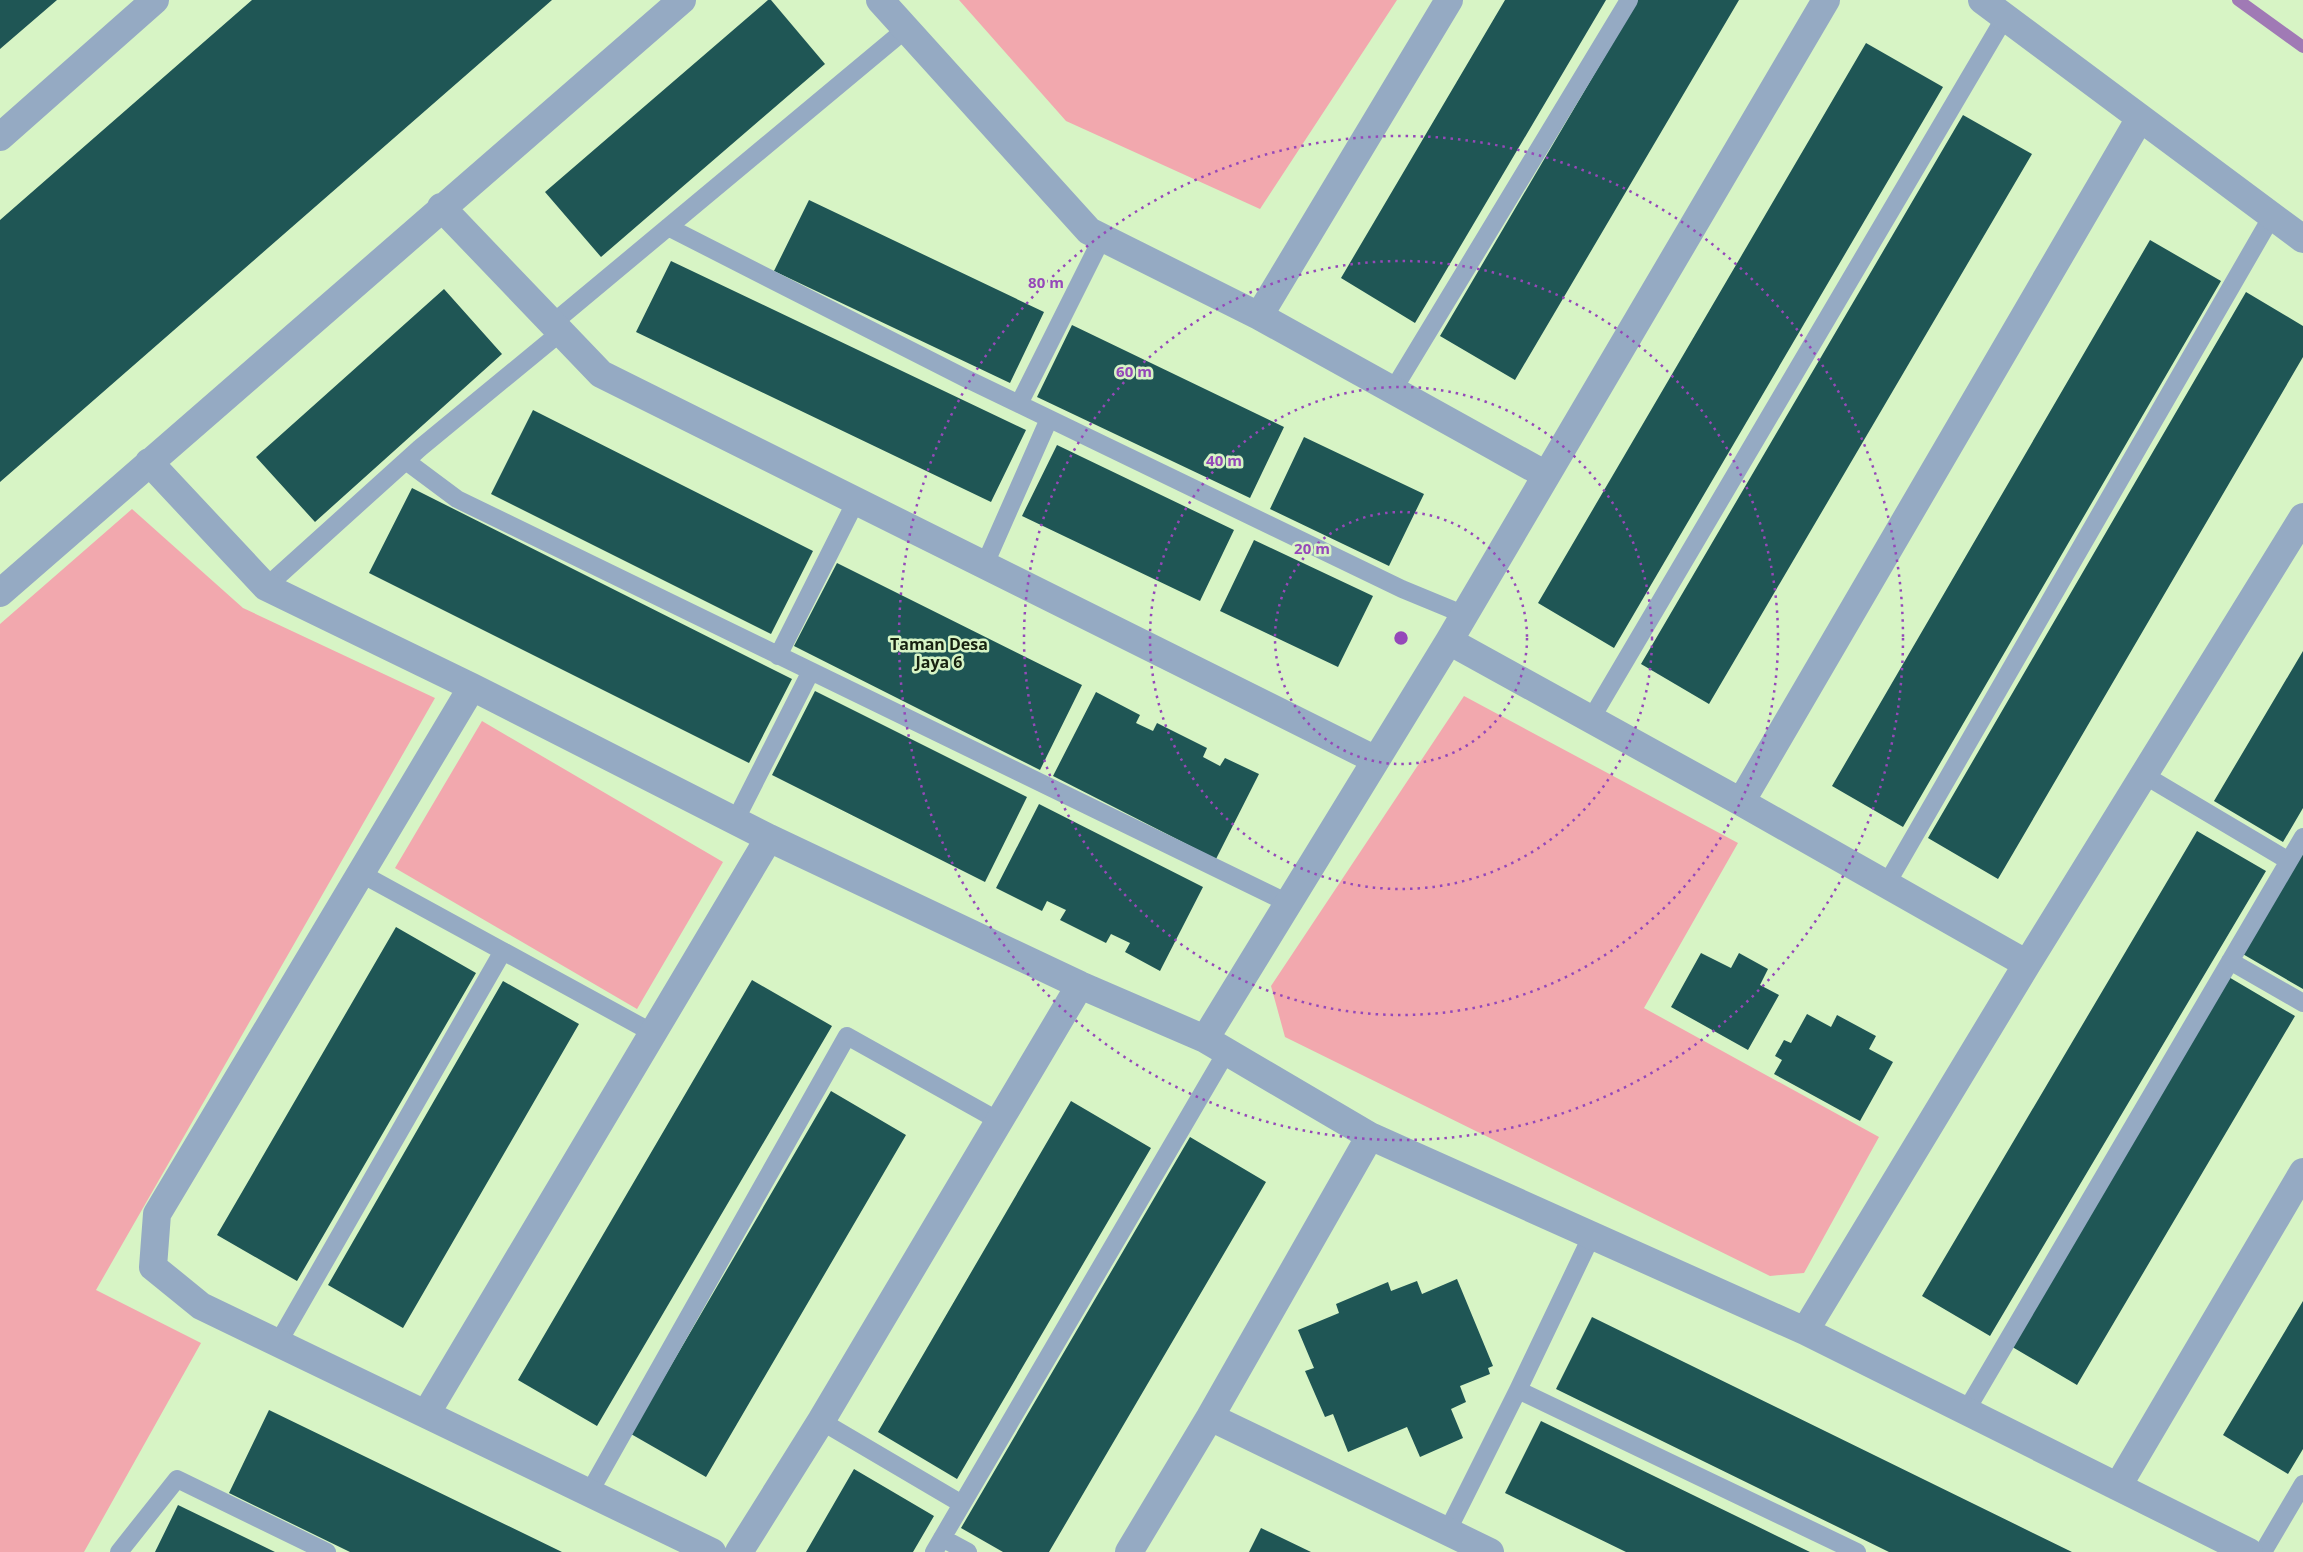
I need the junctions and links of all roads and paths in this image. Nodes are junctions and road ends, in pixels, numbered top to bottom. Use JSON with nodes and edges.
{"nodes":[{"id":1,"x":155,"y":0,"type":"edge"},
{"id":2,"x":682,"y":0,"type":"edge"},
{"id":3,"x":880,"y":0,"type":"edge"},
{"id":4,"x":1449,"y":0,"type":"edge"},
{"id":5,"x":1628,"y":0,"type":"edge"},
{"id":6,"x":1826,"y":0,"type":"edge"},
{"id":7,"x":1982,"y":0,"type":"edge"},
{"id":8,"x":2005,"y":17,"type":"junction"},
{"id":9,"x":906,"y":29,"type":"junction"},
{"id":10,"x":2140,"y":118,"type":"junction"},
{"id":11,"x":0,"y":137,"type":"edge"},
{"id":12,"x":442,"y":207,"type":"junction"},
{"id":13,"x":2272,"y":216,"type":"junction"},
{"id":14,"x":668,"y":227,"type":"junction"},
{"id":15,"x":1102,"y":238,"type":"junction"},
{"id":16,"x":2303,"y":239,"type":"edge"},
{"id":17,"x":1259,"y":316,"type":"junction"},
{"id":18,"x":557,"y":327,"type":"junction"},
{"id":19,"x":1393,"y":390,"type":"junction"},
{"id":20,"x":1019,"y":404,"type":"junction"},
{"id":21,"x":1049,"y":418,"type":"junction"},
{"id":22,"x":406,"y":461,"type":"junction"},
{"id":23,"x":149,"y":462,"type":"junction"},
{"id":24,"x":1546,"y":475,"type":"junction"},
{"id":25,"x":856,"y":501,"type":"junction"},
{"id":26,"x":2303,"y":517,"type":"edge"},
{"id":27,"x":984,"y":564,"type":"junction"},
{"id":28,"x":266,"y":586,"type":"junction"},
{"id":29,"x":0,"y":593,"type":"edge"},
{"id":30,"x":1465,"y":614,"type":"junction"},
{"id":31,"x":1450,"y":641,"type":"junction"},
{"id":32,"x":778,"y":656,"type":"junction"},
{"id":33,"x":811,"y":671,"type":"junction"},
{"id":34,"x":472,"y":687,"type":"junction"},
{"id":35,"x":1592,"y":719,"type":"junction"},
{"id":36,"x":1376,"y":760,"type":"junction"},
{"id":37,"x":2144,"y":775,"type":"junction"},
{"id":38,"x":1741,"y":802,"type":"junction"},
{"id":39,"x":735,"y":821,"type":"junction"},
{"id":40,"x":2303,"y":837,"type":"edge"},
{"id":41,"x":769,"y":838,"type":"junction"},
{"id":42,"x":2289,"y":860,"type":"junction"},
{"id":43,"x":360,"y":873,"type":"junction"},
{"id":44,"x":1886,"y":885,"type":"junction"},
{"id":45,"x":1288,"y":903,"type":"junction"},
{"id":46,"x":503,"y":951,"type":"junction"},
{"id":47,"x":2230,"y":961,"type":"junction"},
{"id":48,"x":2027,"y":964,"type":"junction"},
{"id":49,"x":1080,"y":985,"type":"junction"},
{"id":50,"x":2303,"y":1003,"type":"edge"},
{"id":51,"x":653,"y":1033,"type":"junction"},
{"id":52,"x":1216,"y":1045,"type":"junction"},
{"id":53,"x":999,"y":1121,"type":"junction"},
{"id":54,"x":1370,"y":1136,"type":"junction"},
{"id":55,"x":2303,"y":1172,"type":"edge"},
{"id":56,"x":1592,"y":1235,"type":"junction"},
{"id":57,"x":1805,"y":1331,"type":"junction"},
{"id":58,"x":278,"y":1343,"type":"junction"},
{"id":59,"x":1518,"y":1390,"type":"junction"},
{"id":60,"x":1966,"y":1411,"type":"junction"},
{"id":61,"x":426,"y":1414,"type":"junction"},
{"id":62,"x":1210,"y":1417,"type":"junction"},
{"id":63,"x":821,"y":1421,"type":"junction"},
{"id":64,"x":2303,"y":1484,"type":"edge"},
{"id":65,"x":2118,"y":1486,"type":"junction"},
{"id":66,"x":589,"y":1493,"type":"junction"},
{"id":67,"x":962,"y":1504,"type":"junction"},
{"id":68,"x":1447,"y":1532,"type":"junction"},
{"id":69,"x":938,"y":1545,"type":"edge"},
{"id":70,"x":119,"y":1552,"type":"edge"},
{"id":71,"x":327,"y":1552,"type":"edge"},
{"id":72,"x":712,"y":1552,"type":"edge"},
{"id":73,"x":739,"y":1552,"type":"edge"},
{"id":74,"x":968,"y":1552,"type":"edge"},
{"id":75,"x":1129,"y":1552,"type":"edge"},
{"id":76,"x":1490,"y":1552,"type":"edge"},
{"id":77,"x":1857,"y":1552,"type":"edge"},
{"id":78,"x":2248,"y":1552,"type":"edge"},
{"id":79,"x":2263,"y":1552,"type":"edge"}],
"edges":[{"from":1,"to":11,"type":"street"},
{"from":2,"to":12,"type":"street"},
{"from":3,"to":9,"type":"street"},
{"from":4,"to":17,"type":"street"},
{"from":5,"to":19,"type":"lane"},
{"from":6,"to":24,"type":"street"},
{"from":7,"to":8,"type":"street"},
{"from":8,"to":10,"type":"street"},
{"from":8,"to":35,"type":"lane"},
{"from":9,"to":14,"type":"lane"},
{"from":9,"to":15,"type":"street"},
{"from":10,"to":13,"type":"street"},
{"from":10,"to":38,"type":"street"},
{"from":12,"to":18,"type":"street"},
{"from":12,"to":23,"type":"street"},
{"from":13,"to":16,"type":"street"},
{"from":13,"to":44,"type":"lane"},
{"from":14,"to":18,"type":"lane"},
{"from":14,"to":20,"type":"lane"},
{"from":15,"to":17,"type":"street"},
{"from":15,"to":20,"type":"lane"},
{"from":17,"to":19,"type":"street"},
{"from":18,"to":22,"type":"lane"},
{"from":18,"to":25,"type":"street"},
{"from":19,"to":24,"type":"street"},
{"from":20,"to":21,"type":"lane"},
{"from":21,"to":27,"type":"lane"},
{"from":21,"to":30,"type":"lane"},
{"from":22,"to":28,"type":"lane"},
{"from":22,"to":32,"type":"lane"},
{"from":23,"to":28,"type":"street"},
{"from":23,"to":29,"type":"street"},
{"from":24,"to":30,"type":"street"},
{"from":25,"to":27,"type":"street"},
{"from":25,"to":32,"type":"lane"},
{"from":26,"to":37,"type":"street"},
{"from":27,"to":36,"type":"street"},
{"from":28,"to":34,"type":"street"},
{"from":30,"to":31,"type":"street"},
{"from":31,"to":35,"type":"street"},
{"from":31,"to":36,"type":"street"},
{"from":32,"to":33,"type":"lane"},
{"from":33,"to":39,"type":"lane"},
{"from":33,"to":45,"type":"lane"},
{"from":34,"to":39,"type":"street"},
{"from":34,"to":43,"type":"street"},
{"from":35,"to":38,"type":"street"},
{"from":36,"to":45,"type":"street"},
{"from":37,"to":42,"type":"lane"},
{"from":37,"to":48,"type":"street"},
{"from":38,"to":44,"type":"street"},
{"from":39,"to":41,"type":"street"},
{"from":40,"to":42,"type":"lane"},
{"from":41,"to":49,"type":"street"},
{"from":41,"to":51,"type":"street"},
{"from":42,"to":47,"type":"lane"},
{"from":43,"to":46,"type":"lane"},
{"from":43,"to":58,"type":"street"},
{"from":44,"to":48,"type":"street"},
{"from":45,"to":52,"type":"street"},
{"from":46,"to":51,"type":"lane"},
{"from":46,"to":58,"type":"lane"},
{"from":47,"to":50,"type":"lane"},
{"from":47,"to":60,"type":"lane"},
{"from":48,"to":57,"type":"street"},
{"from":49,"to":52,"type":"street"},
{"from":49,"to":53,"type":"street"},
{"from":51,"to":61,"type":"street"},
{"from":52,"to":54,"type":"street"},
{"from":52,"to":67,"type":"lane"},
{"from":53,"to":63,"type":"street"},
{"from":53,"to":66,"type":"lane"},
{"from":54,"to":56,"type":"street"},
{"from":54,"to":62,"type":"street"},
{"from":55,"to":65,"type":"street"},
{"from":56,"to":57,"type":"street"},
{"from":56,"to":59,"type":"lane"},
{"from":57,"to":60,"type":"street"},
{"from":58,"to":61,"type":"street"},
{"from":59,"to":68,"type":"lane"},
{"from":59,"to":77,"type":"lane"},
{"from":60,"to":65,"type":"street"},
{"from":61,"to":66,"type":"street"},
{"from":62,"to":68,"type":"street"},
{"from":62,"to":75,"type":"street"},
{"from":63,"to":67,"type":"lane"},
{"from":63,"to":73,"type":"street"},
{"from":64,"to":79,"type":"lane"},
{"from":65,"to":78,"type":"street"},
{"from":66,"to":72,"type":"street"},
{"from":67,"to":69,"type":"lane"},
{"from":68,"to":76,"type":"street"},
{"from":69,"to":74,"type":"lane"},
{"from":70,"to":71,"type":"lane"}]}
